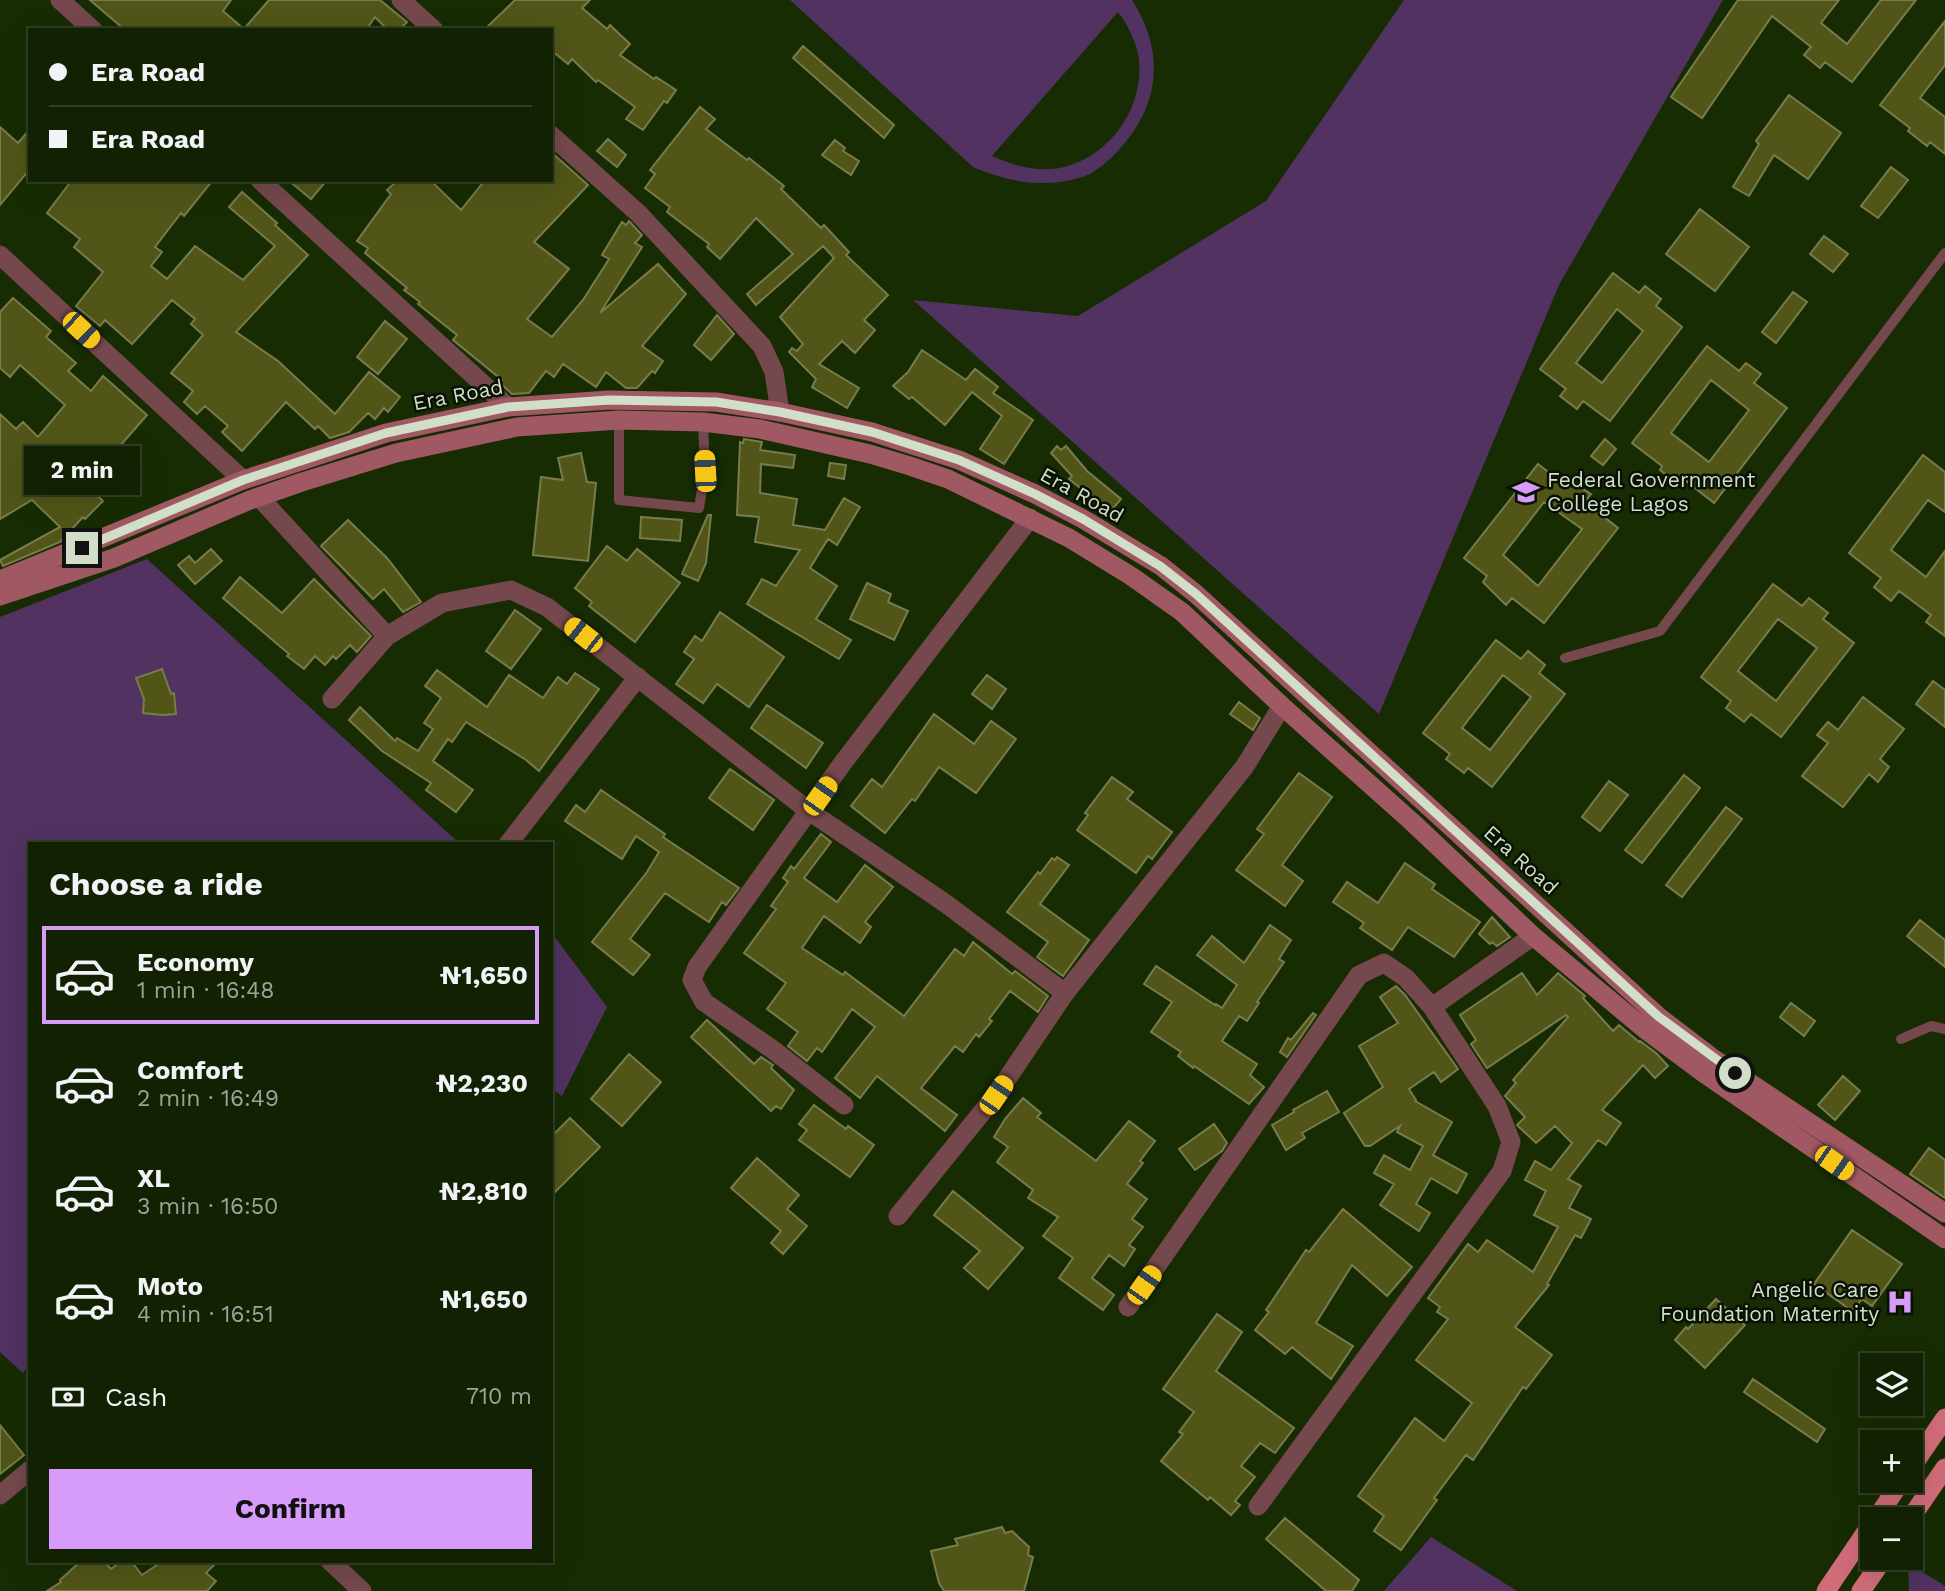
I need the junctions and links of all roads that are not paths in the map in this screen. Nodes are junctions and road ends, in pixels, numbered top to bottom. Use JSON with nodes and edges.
{"nodes":[{"id":1,"x":60,"y":0,"type":"edge"},
{"id":2,"x":401,"y":0,"type":"edge"},
{"id":3,"x":91,"y":28,"type":"edge"},
{"id":4,"x":432,"y":28,"type":"edge"},
{"id":5,"x":553,"y":137,"type":"edge"},
{"id":6,"x":262,"y":182,"type":"edge"},
{"id":7,"x":1945,"y":253,"type":"edge"},
{"id":8,"x":0,"y":255,"type":"edge"},
{"id":9,"x":508,"y":407,"type":"junction"},
{"id":10,"x":780,"y":412,"type":"junction"},
{"id":11,"x":619,"y":420,"type":"junction"},
{"id":12,"x":703,"y":422,"type":"junction"},
{"id":13,"x":917,"y":446,"type":"junction"},
{"id":14,"x":910,"y":466,"type":"junction"},
{"id":15,"x":243,"y":480,"type":"junction"},
{"id":16,"x":259,"y":497,"type":"junction"},
{"id":17,"x":1030,"y":518,"type":"junction"},
{"id":18,"x":0,"y":580,"type":"edge"},
{"id":19,"x":0,"y":596,"type":"edge"},
{"id":20,"x":387,"y":636,"type":"junction"},
{"id":21,"x":1565,"y":658,"type":"dead end"},
{"id":22,"x":638,"y":677,"type":"junction"},
{"id":23,"x":332,"y":699,"type":"dead end"},
{"id":24,"x":1282,"y":706,"type":"junction"},
{"id":25,"x":809,"y":811,"type":"junction"},
{"id":26,"x":510,"y":842,"type":"edge"},
{"id":27,"x":1533,"y":936,"type":"junction"},
{"id":28,"x":1065,"y":993,"type":"junction"},
{"id":29,"x":1432,"y":1007,"type":"junction"},
{"id":30,"x":1945,"y":1029,"type":"edge"},
{"id":31,"x":1901,"y":1039,"type":"dead end"},
{"id":32,"x":844,"y":1105,"type":"dead end"},
{"id":33,"x":1945,"y":1213,"type":"edge"},
{"id":34,"x":898,"y":1216,"type":"dead end"},
{"id":35,"x":1945,"y":1239,"type":"edge"},
{"id":36,"x":1128,"y":1307,"type":"dead end"},
{"id":37,"x":1945,"y":1418,"type":"edge"},
{"id":38,"x":1923,"y":1450,"type":"edge"},
{"id":39,"x":1945,"y":1468,"type":"edge"},
{"id":40,"x":28,"y":1472,"type":"edge"},
{"id":41,"x":0,"y":1495,"type":"edge"},
{"id":42,"x":1258,"y":1506,"type":"dead end"},
{"id":43,"x":1918,"y":1507,"type":"edge"},
{"id":44,"x":1860,"y":1541,"type":"edge"},
{"id":45,"x":332,"y":1563,"type":"edge"},
{"id":46,"x":1876,"y":1570,"type":"edge"},
{"id":47,"x":362,"y":1591,"type":"edge"},
{"id":48,"x":1826,"y":1591,"type":"edge"},
{"id":49,"x":1861,"y":1591,"type":"edge"}],
"edges":[{"from":1,"to":3,"type":"street"},
{"from":2,"to":4,"type":"street"},
{"from":5,"to":10,"type":"street"},
{"from":6,"to":9,"type":"street"},
{"from":7,"to":21,"type":"lane"},
{"from":8,"to":15,"type":"street"},
{"from":9,"to":10,"type":"main road","name":"Era Road"},
{"from":9,"to":15,"type":"main road","name":"Era Road"},
{"from":10,"to":13,"type":"main road","name":"Era Road"},
{"from":11,"to":12,"type":"main road"},
{"from":11,"to":12,"type":"lane"},
{"from":11,"to":16,"type":"main road"},
{"from":12,"to":14,"type":"main road"},
{"from":13,"to":14,"type":"main road"},
{"from":13,"to":33,"type":"main road","name":"Era Road"},
{"from":14,"to":17,"type":"main road"},
{"from":15,"to":18,"type":"main road","name":"Era Road"},
{"from":16,"to":19,"type":"main road"},
{"from":16,"to":20,"type":"street"},
{"from":17,"to":24,"type":"main road"},
{"from":17,"to":25,"type":"street"},
{"from":20,"to":22,"type":"street"},
{"from":20,"to":23,"type":"street"},
{"from":22,"to":25,"type":"street"},
{"from":22,"to":26,"type":"street"},
{"from":24,"to":27,"type":"main road"},
{"from":24,"to":28,"type":"street"},
{"from":25,"to":28,"type":"street"},
{"from":25,"to":32,"type":"street"},
{"from":27,"to":29,"type":"street"},
{"from":27,"to":35,"type":"main road"},
{"from":28,"to":34,"type":"street"},
{"from":29,"to":36,"type":"street"},
{"from":29,"to":42,"type":"street"},
{"from":30,"to":31,"type":"lane"},
{"from":37,"to":38,"type":"highway"},
{"from":39,"to":43,"type":"highway"},
{"from":40,"to":41,"type":"street"},
{"from":44,"to":48,"type":"highway"},
{"from":45,"to":47,"type":"street"},
{"from":46,"to":49,"type":"highway"}]}
